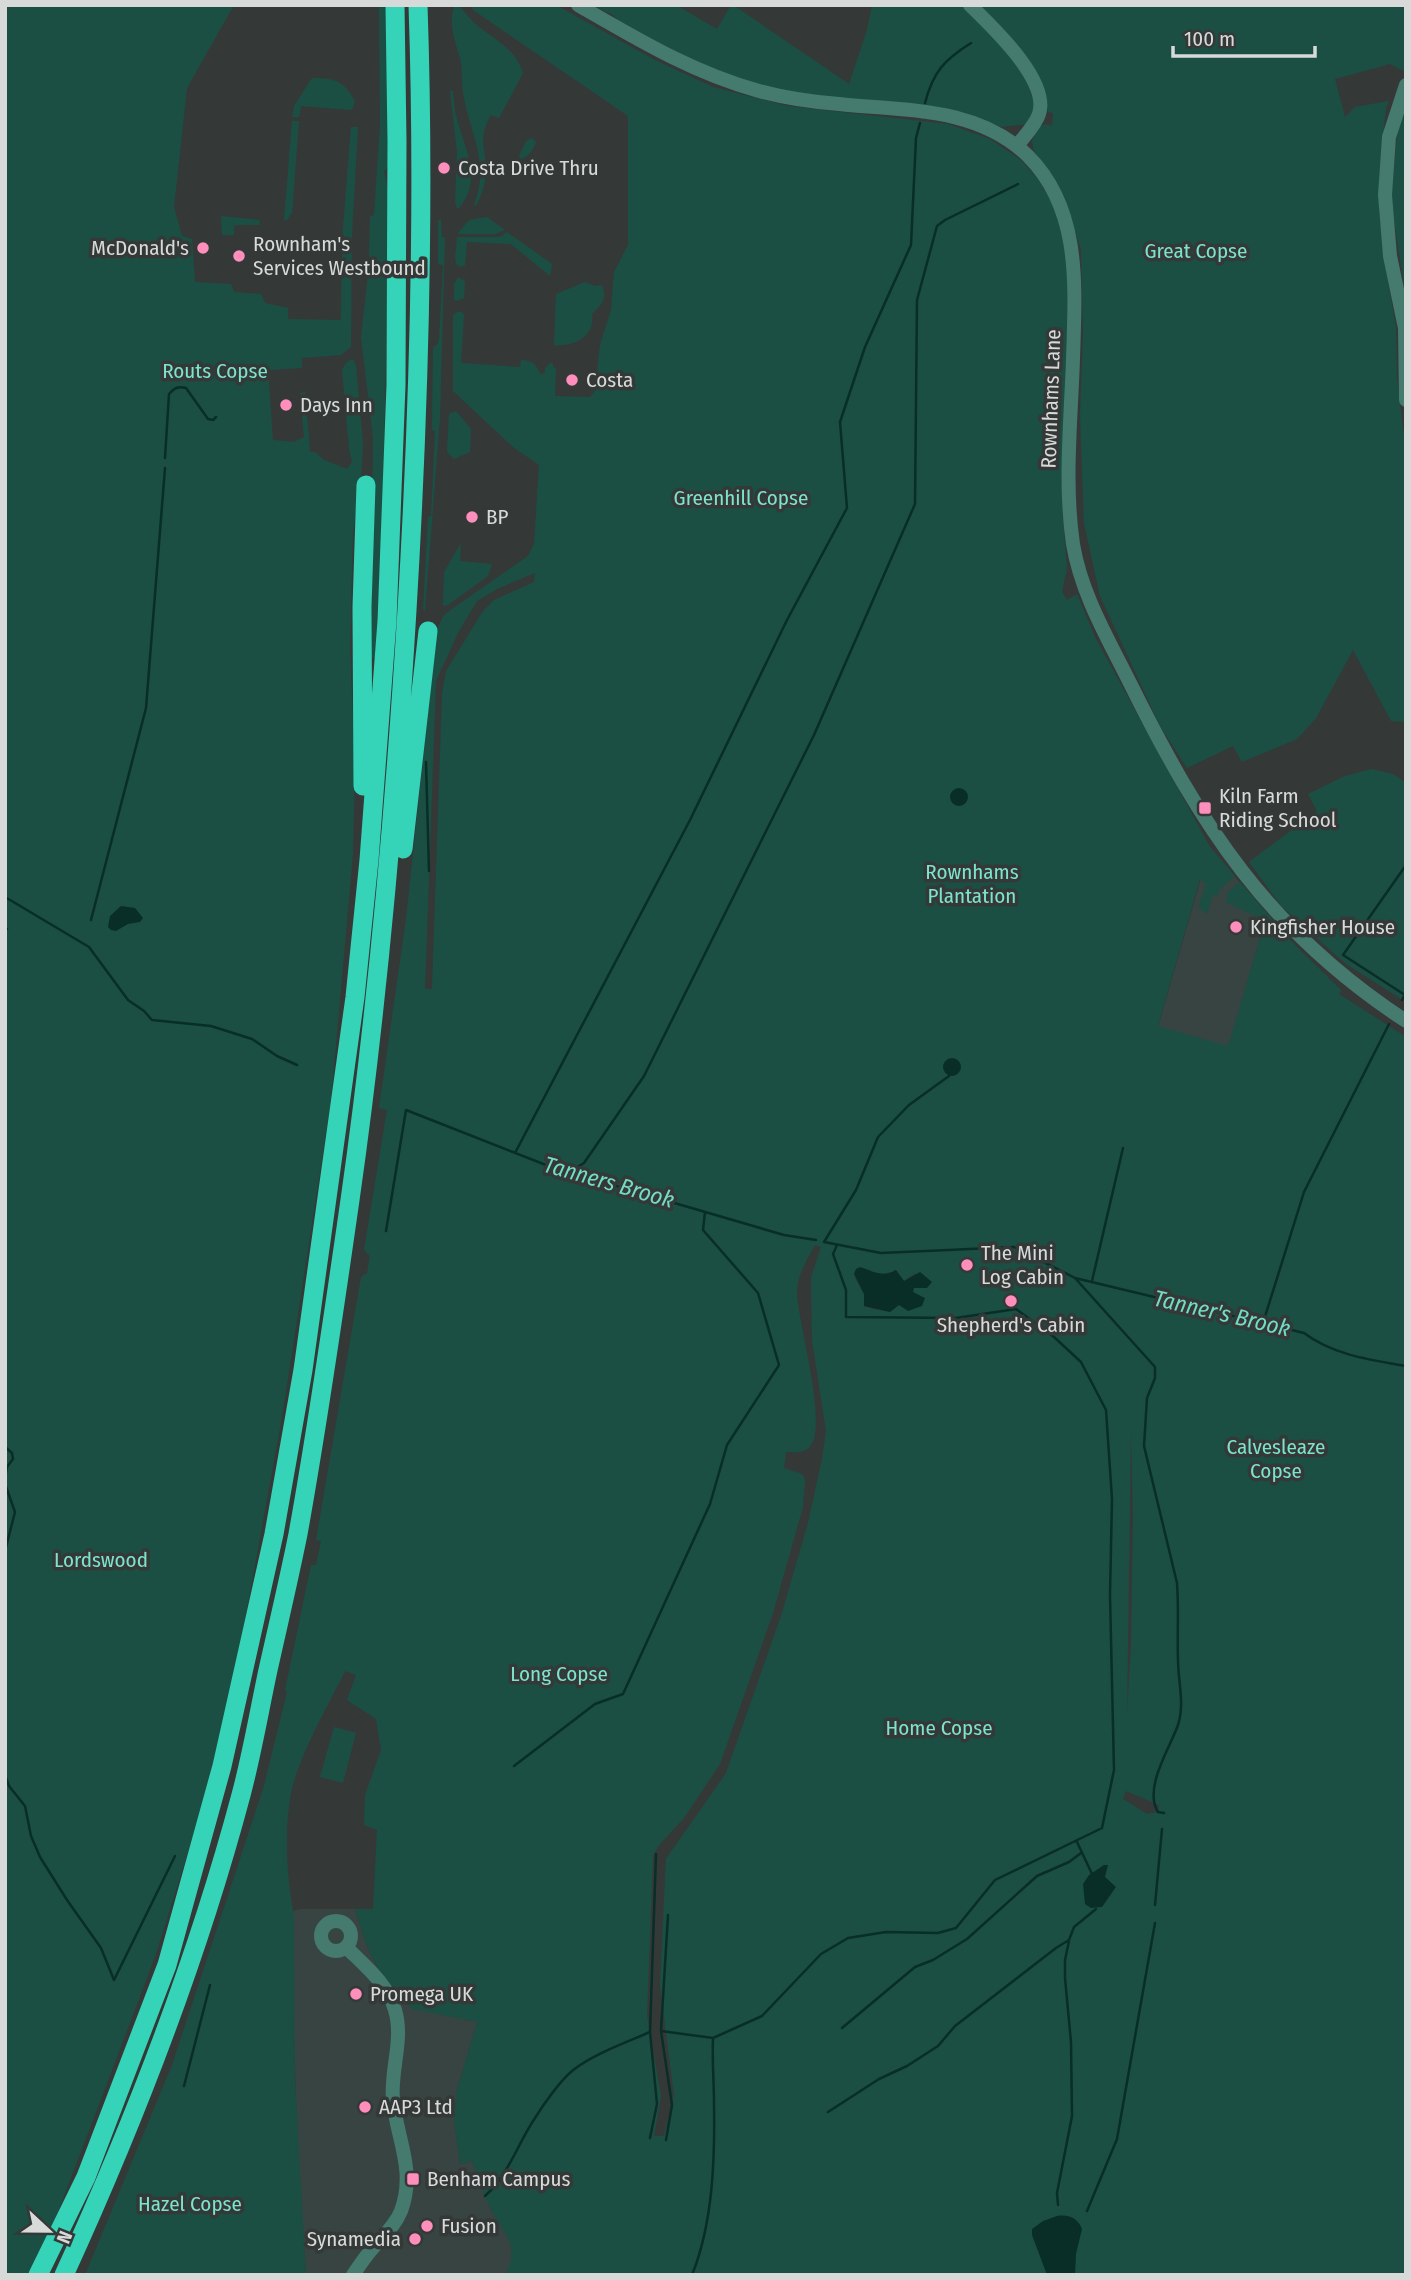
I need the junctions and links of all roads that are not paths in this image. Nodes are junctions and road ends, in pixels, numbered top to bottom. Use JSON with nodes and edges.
{"nodes":[{"id":1,"x":395,"y":5,"type":"edge"},
{"id":2,"x":418,"y":5,"type":"edge"},
{"id":3,"x":578,"y":5,"type":"edge"},
{"id":4,"x":970,"y":5,"type":"edge"},
{"id":5,"x":1406,"y":85,"type":"edge"},
{"id":6,"x":1017,"y":146,"type":"junction"},
{"id":7,"x":1406,"y":400,"type":"edge"},
{"id":8,"x":366,"y":485,"type":"dead end"},
{"id":9,"x":428,"y":631,"type":"dead end"},
{"id":10,"x":369,"y":860,"type":"junction"},
{"id":11,"x":1406,"y":1021,"type":"edge"},
{"id":12,"x":370,"y":1062,"type":"junction"},
{"id":13,"x":346,"y":1947,"type":"dead end"},
{"id":14,"x":38,"y":2275,"type":"edge"},
{"id":15,"x":64,"y":2275,"type":"edge"},
{"id":16,"x":353,"y":2275,"type":"edge"}],
"edges":[{"from":1,"to":10,"type":"highway"},
{"from":2,"to":12,"type":"highway"},
{"from":3,"to":6,"type":"street","name":"Rownhams Lane"},
{"from":4,"to":6,"type":"street"},
{"from":5,"to":7,"type":"street"},
{"from":6,"to":11,"type":"street","name":"Rownhams Lane"},
{"from":8,"to":10,"type":"highway"},
{"from":9,"to":12,"type":"highway"},
{"from":10,"to":14,"type":"highway"},
{"from":12,"to":15,"type":"highway"},
{"from":13,"to":16,"type":"street"}]}
